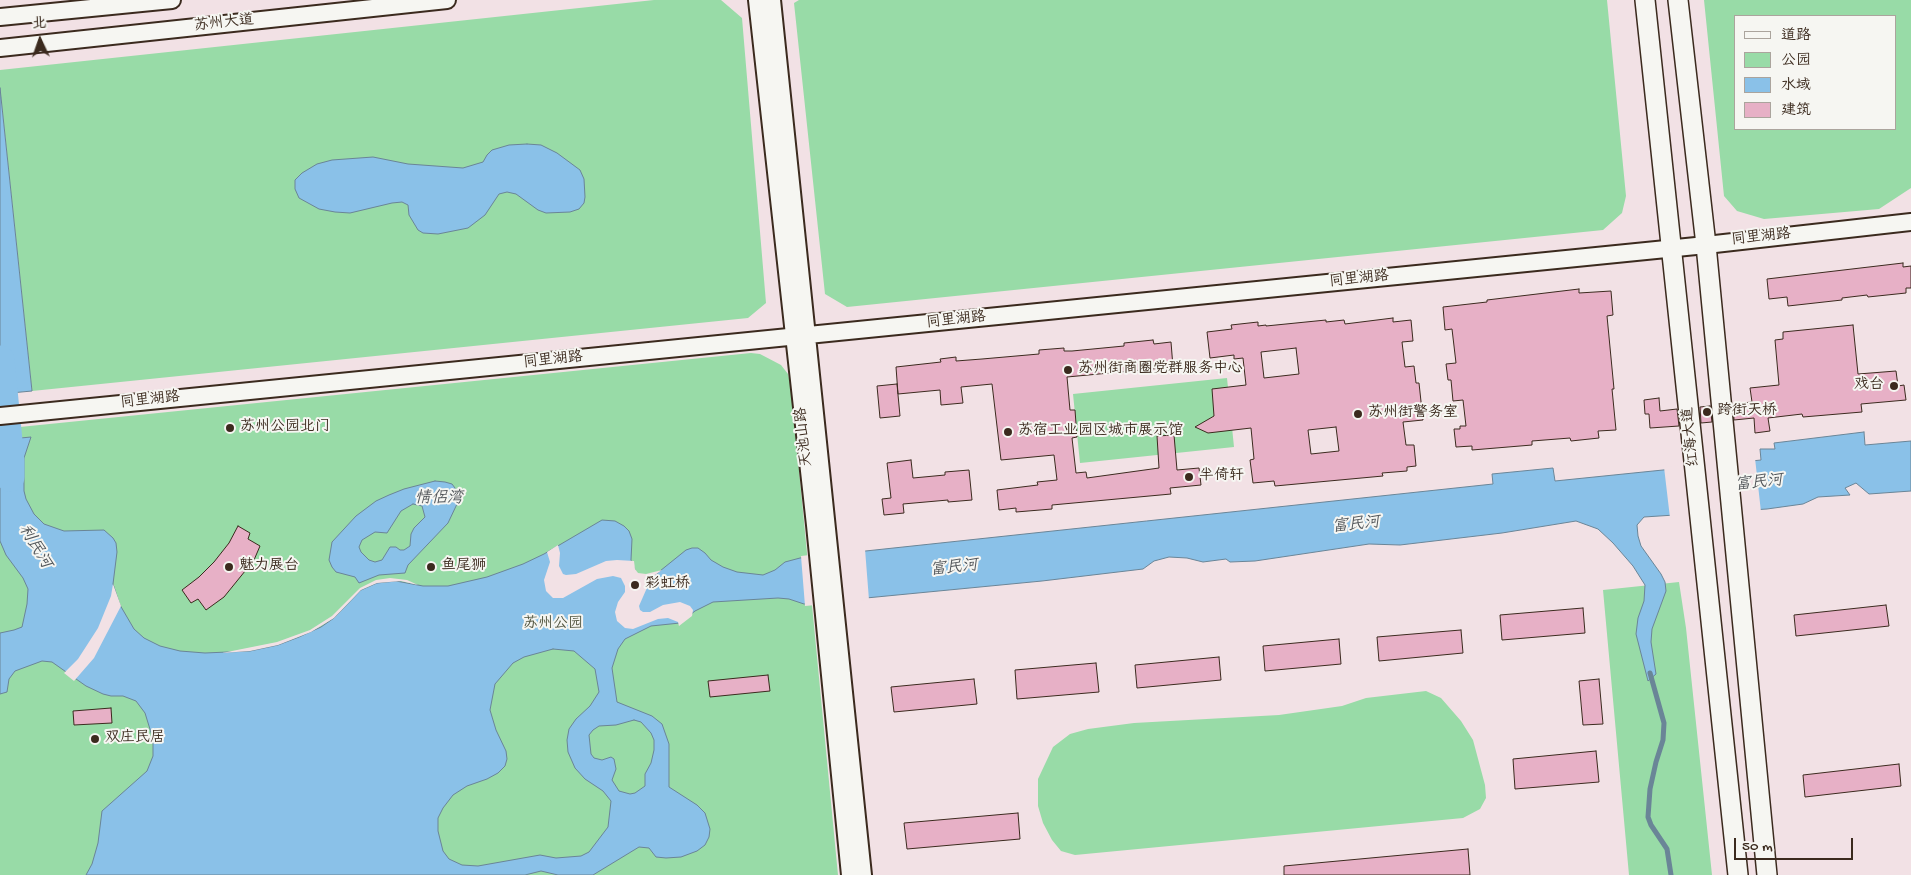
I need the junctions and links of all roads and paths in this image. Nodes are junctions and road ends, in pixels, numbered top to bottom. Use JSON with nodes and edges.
{"nodes":[{"id":1,"x":172,"y":0,"type":"edge"},
{"id":2,"x":447,"y":0,"type":"edge"},
{"id":3,"x":757,"y":0,"type":"edge"},
{"id":4,"x":772,"y":0,"type":"edge"},
{"id":5,"x":1645,"y":0,"type":"edge"},
{"id":6,"x":1678,"y":0,"type":"edge"},
{"id":7,"x":0,"y":17,"type":"edge"},
{"id":8,"x":0,"y":48,"type":"edge"},
{"id":9,"x":1911,"y":222,"type":"edge"},
{"id":10,"x":1706,"y":245,"type":"junction"},
{"id":11,"x":1672,"y":248,"type":"junction"},
{"id":12,"x":801,"y":336,"type":"junction"},
{"id":13,"x":0,"y":416,"type":"edge"},
{"id":14,"x":832,"y":641,"type":"junction"},
{"id":15,"x":850,"y":875,"type":"edge"},
{"id":16,"x":863,"y":875,"type":"edge"},
{"id":17,"x":1738,"y":875,"type":"edge"},
{"id":18,"x":1768,"y":875,"type":"edge"}],
"edges":[{"from":1,"to":7,"type":"street"},
{"from":2,"to":8,"type":"street","name":"苏州大道"},
{"from":3,"to":12,"type":"street","name":"天池山路"},
{"from":4,"to":12,"type":"street","name":"天池山路"},
{"from":5,"to":11,"type":"main road","name":"红海大道"},
{"from":6,"to":10,"type":"main road"},
{"from":9,"to":10,"type":"street","name":"同里湖路"},
{"from":10,"to":11,"type":"street","name":"同里湖路"},
{"from":10,"to":18,"type":"main road"},
{"from":11,"to":12,"type":"street","name":"同里湖路"},
{"from":11,"to":17,"type":"main road","name":"红海大道"},
{"from":12,"to":13,"type":"street","name":"同里湖路"},
{"from":12,"to":14,"type":"street","name":"天池山路"},
{"from":14,"to":15,"type":"street"},
{"from":14,"to":16,"type":"street"}]}
